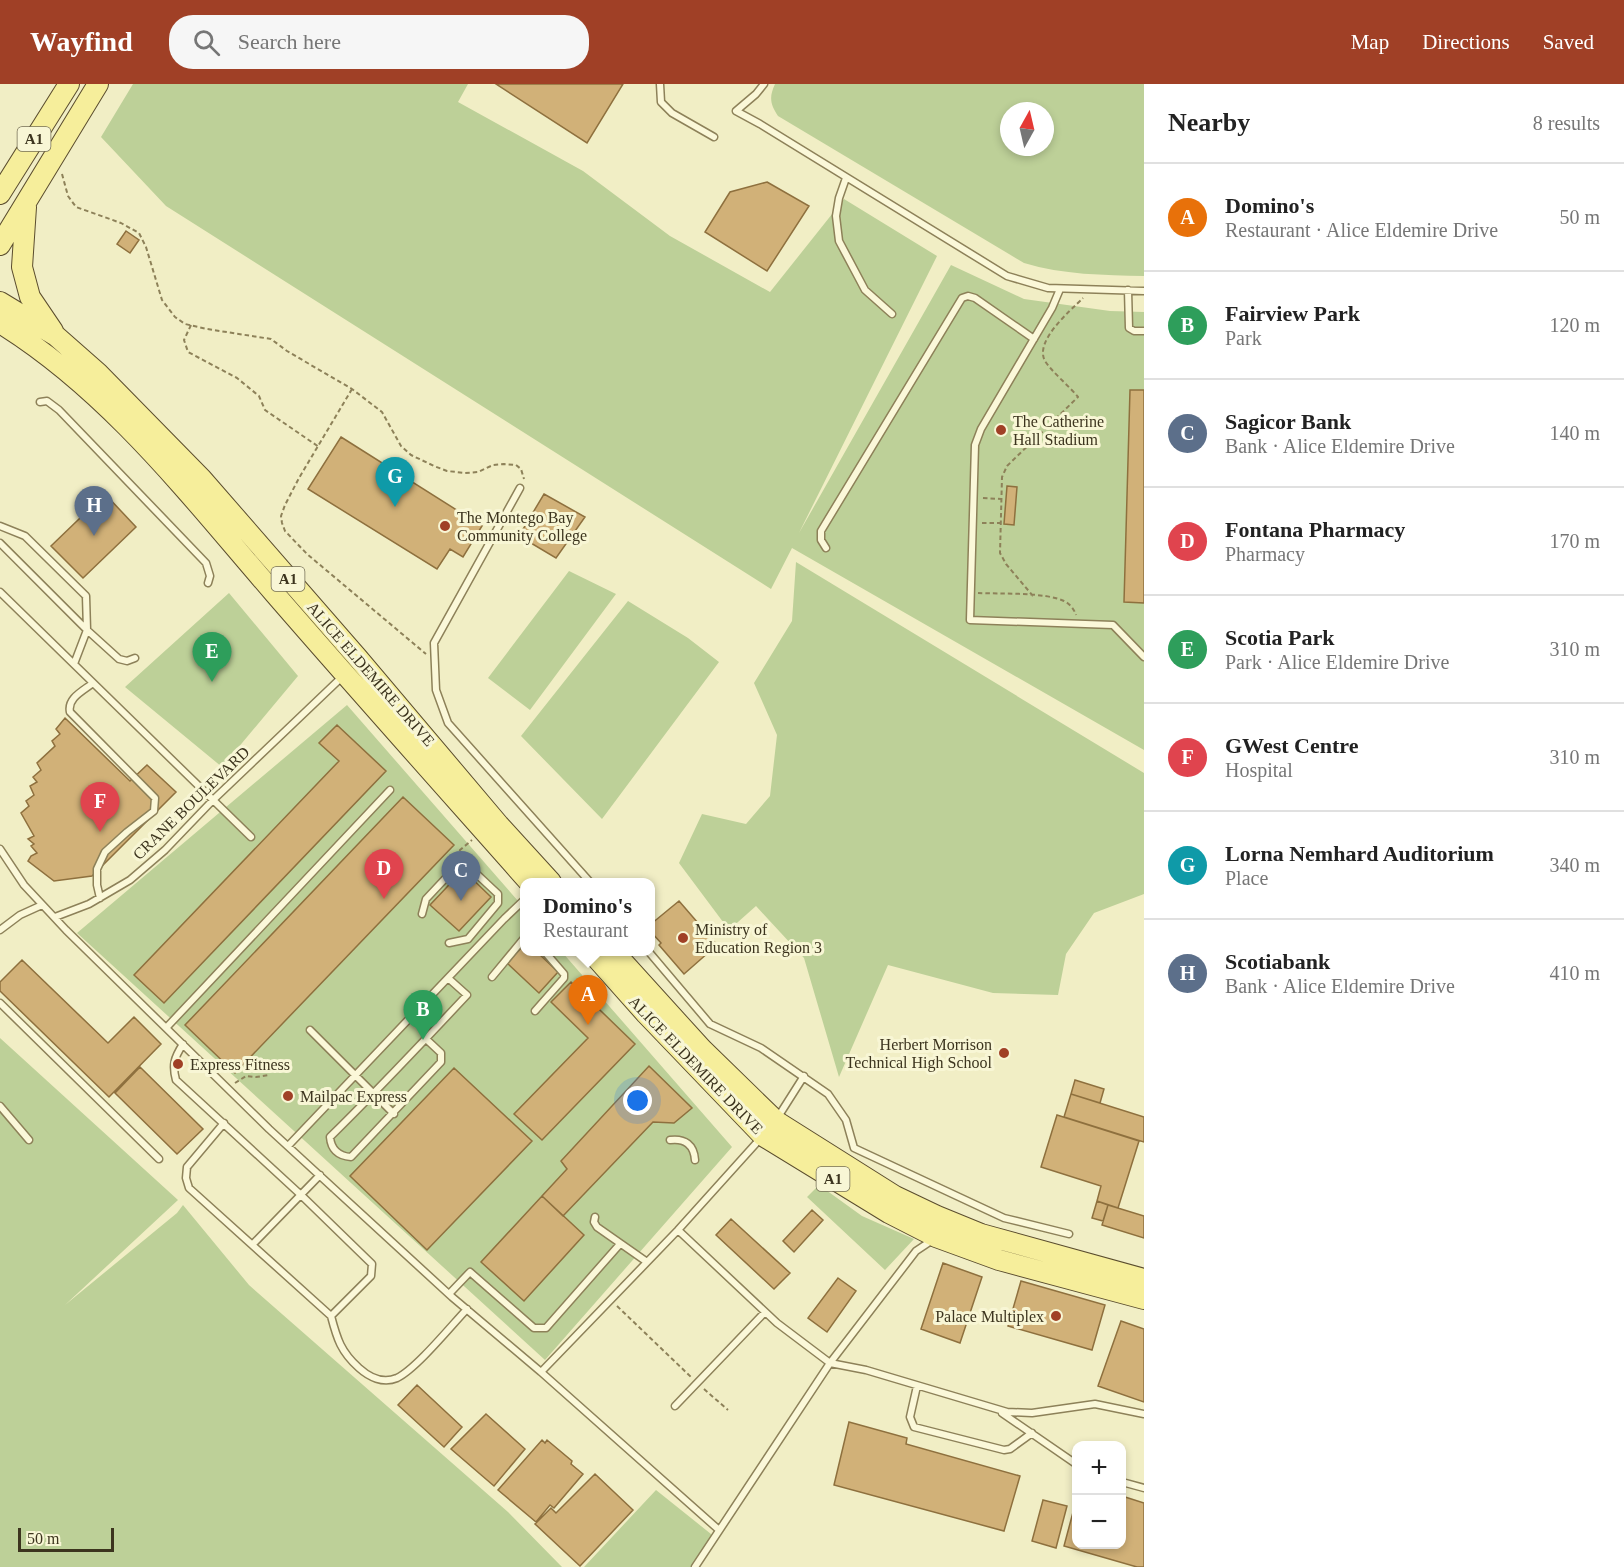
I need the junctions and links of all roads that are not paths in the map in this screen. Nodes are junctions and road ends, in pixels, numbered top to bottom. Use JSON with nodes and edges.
{"nodes":[{"id":1,"x":69,"y":84,"type":"edge"},
{"id":2,"x":98,"y":84,"type":"edge"},
{"id":3,"x":660,"y":84,"type":"edge"},
{"id":4,"x":764,"y":84,"type":"edge"},
{"id":5,"x":714,"y":136,"type":"dead end"},
{"id":6,"x":846,"y":178,"type":"junction"},
{"id":7,"x":0,"y":194,"type":"edge"},
{"id":8,"x":26,"y":201,"type":"junction"},
{"id":9,"x":0,"y":245,"type":"edge"},
{"id":10,"x":1060,"y":289,"type":"junction"},
{"id":11,"x":1128,"y":290,"type":"junction"},
{"id":12,"x":1144,"y":291,"type":"edge"},
{"id":13,"x":0,"y":302,"type":"edge"},
{"id":14,"x":892,"y":315,"type":"dead end"},
{"id":15,"x":0,"y":323,"type":"edge"},
{"id":16,"x":1144,"y":331,"type":"edge"},
{"id":17,"x":56,"y":336,"type":"junction"},
{"id":18,"x":1034,"y":339,"type":"junction"},
{"id":19,"x":40,"y":402,"type":"dead end"},
{"id":20,"x":520,"y":488,"type":"road end"},
{"id":21,"x":0,"y":526,"type":"edge"},
{"id":22,"x":0,"y":543,"type":"edge"},
{"id":23,"x":826,"y":548,"type":"dead end"},
{"id":24,"x":208,"y":583,"type":"dead end"},
{"id":25,"x":0,"y":592,"type":"edge"},
{"id":26,"x":87,"y":630,"type":"junction"},
{"id":27,"x":1144,"y":657,"type":"edge"},
{"id":28,"x":135,"y":658,"type":"dead end"},
{"id":29,"x":74,"y":664,"type":"junction"},
{"id":30,"x":344,"y":675,"type":"junction"},
{"id":31,"x":93,"y":682,"type":"junction"},
{"id":32,"x":390,"y":789,"type":"dead end"},
{"id":33,"x":213,"y":800,"type":"junction"},
{"id":34,"x":251,"y":837,"type":"dead end"},
{"id":35,"x":0,"y":849,"type":"edge"},
{"id":36,"x":525,"y":878,"type":"edge"},
{"id":37,"x":547,"y":878,"type":"edge"},
{"id":38,"x":586,"y":878,"type":"edge"},
{"id":39,"x":100,"y":898,"type":"junction"},
{"id":40,"x":520,"y":904,"type":"edge"},
{"id":41,"x":42,"y":905,"type":"junction"},
{"id":42,"x":422,"y":914,"type":"dead end"},
{"id":43,"x":55,"y":917,"type":"junction"},
{"id":44,"x":0,"y":930,"type":"edge"},
{"id":45,"x":449,"y":943,"type":"dead end"},
{"id":46,"x":520,"y":944,"type":"edge"},
{"id":47,"x":549,"y":956,"type":"edge"},
{"id":48,"x":595,"y":956,"type":"edge"},
{"id":49,"x":618,"y":956,"type":"edge"},
{"id":50,"x":653,"y":956,"type":"edge"},
{"id":51,"x":492,"y":977,"type":"dead end"},
{"id":52,"x":448,"y":978,"type":"junction"},
{"id":53,"x":0,"y":1003,"type":"edge"},
{"id":54,"x":535,"y":1011,"type":"dead end"},
{"id":55,"x":166,"y":1028,"type":"junction"},
{"id":56,"x":310,"y":1030,"type":"dead end"},
{"id":57,"x":425,"y":1038,"type":"junction"},
{"id":58,"x":183,"y":1044,"type":"junction"},
{"id":59,"x":355,"y":1075,"type":"junction"},
{"id":60,"x":804,"y":1076,"type":"junction"},
{"id":61,"x":373,"y":1094,"type":"junction"},
{"id":62,"x":0,"y":1106,"type":"edge"},
{"id":63,"x":394,"y":1114,"type":"junction"},
{"id":64,"x":776,"y":1121,"type":"junction"},
{"id":65,"x":224,"y":1124,"type":"junction"},
{"id":66,"x":763,"y":1136,"type":"junction"},
{"id":67,"x":28,"y":1140,"type":"dead end"},
{"id":68,"x":670,"y":1140,"type":"dead end"},
{"id":69,"x":288,"y":1146,"type":"junction"},
{"id":70,"x":159,"y":1159,"type":"dead end"},
{"id":71,"x":695,"y":1160,"type":"dead end"},
{"id":72,"x":320,"y":1175,"type":"junction"},
{"id":73,"x":301,"y":1195,"type":"junction"},
{"id":74,"x":595,"y":1217,"type":"dead end"},
{"id":75,"x":678,"y":1230,"type":"junction"},
{"id":76,"x":1069,"y":1234,"type":"dead end"},
{"id":77,"x":936,"y":1237,"type":"junction"},
{"id":78,"x":253,"y":1244,"type":"junction"},
{"id":79,"x":620,"y":1244,"type":"junction"},
{"id":80,"x":647,"y":1262,"type":"junction"},
{"id":81,"x":1144,"y":1279,"type":"edge"},
{"id":82,"x":449,"y":1294,"type":"junction"},
{"id":83,"x":1144,"y":1299,"type":"edge"},
{"id":84,"x":467,"y":1309,"type":"junction"},
{"id":85,"x":765,"y":1312,"type":"junction"},
{"id":86,"x":331,"y":1316,"type":"junction"},
{"id":87,"x":830,"y":1363,"type":"junction"},
{"id":88,"x":541,"y":1372,"type":"junction"},
{"id":89,"x":917,"y":1386,"type":"junction"},
{"id":90,"x":675,"y":1406,"type":"dead end"},
{"id":91,"x":996,"y":1409,"type":"junction"},
{"id":92,"x":1144,"y":1414,"type":"edge"},
{"id":93,"x":1032,"y":1433,"type":"junction"},
{"id":94,"x":1072,"y":1461,"type":"edge"},
{"id":95,"x":1126,"y":1483,"type":"edge"},
{"id":96,"x":1144,"y":1488,"type":"edge"},
{"id":97,"x":719,"y":1530,"type":"junction"},
{"id":98,"x":695,"y":1567,"type":"edge"}],
"edges":[{"from":1,"to":7,"type":"main road","number":"A1"},
{"from":2,"to":8,"type":"main road","number":"A1"},
{"from":3,"to":5,"type":"lane"},
{"from":4,"to":6,"type":"lane"},
{"from":6,"to":10,"type":"lane"},
{"from":6,"to":14,"type":"lane"},
{"from":8,"to":9,"type":"main road","number":"A1"},
{"from":8,"to":17,"type":"main road"},
{"from":10,"to":11,"type":"lane"},
{"from":10,"to":18,"type":"lane"},
{"from":11,"to":12,"type":"lane"},
{"from":11,"to":16,"type":"lane"},
{"from":13,"to":17,"type":"main road","name":"ALICE ELDEMIRE DRIVE","number":"A1"},
{"from":15,"to":30,"type":"main road","name":"ALICE ELDEMIRE DRIVE","number":"A1"},
{"from":17,"to":37,"type":"main road","name":"ALICE ELDEMIRE DRIVE","number":"A1"},
{"from":18,"to":23,"type":"lane"},
{"from":18,"to":27,"type":"lane"},
{"from":19,"to":24,"type":"lane"},
{"from":20,"to":38,"type":"lane"},
{"from":21,"to":26,"type":"lane"},
{"from":22,"to":26,"type":"lane"},
{"from":25,"to":29,"type":"lane"},
{"from":26,"to":28,"type":"lane"},
{"from":26,"to":29,"type":"lane"},
{"from":29,"to":31,"type":"lane"},
{"from":30,"to":33,"type":"lane","name":"CRANE BOULEVARD"},
{"from":30,"to":36,"type":"main road","name":"ALICE ELDEMIRE DRIVE","number":"A1"},
{"from":31,"to":33,"type":"lane"},
{"from":31,"to":39,"type":"lane"},
{"from":32,"to":55,"type":"lane"},
{"from":33,"to":34,"type":"lane"},
{"from":33,"to":39,"type":"lane","name":"CRANE BOULEVARD"},
{"from":35,"to":41,"type":"lane"},
{"from":39,"to":43,"type":"lane","name":"CRANE BOULEVARD"},
{"from":40,"to":52,"type":"lane"},
{"from":41,"to":43,"type":"lane"},
{"from":41,"to":44,"type":"lane"},
{"from":42,"to":45,"type":"lane"},
{"from":43,"to":55,"type":"lane"},
{"from":46,"to":51,"type":"lane"},
{"from":47,"to":54,"type":"lane"},
{"from":48,"to":66,"type":"main road","name":"ALICE ELDEMIRE DRIVE","number":"A1"},
{"from":49,"to":64,"type":"main road","name":"ALICE ELDEMIRE DRIVE","number":"A1"},
{"from":50,"to":60,"type":"lane"},
{"from":52,"to":57,"type":"lane"},
{"from":52,"to":59,"type":"lane"},
{"from":53,"to":70,"type":"lane"},
{"from":55,"to":58,"type":"lane"},
{"from":56,"to":59,"type":"lane"},
{"from":57,"to":61,"type":"lane"},
{"from":57,"to":63,"type":"lane"},
{"from":58,"to":65,"type":"lane"},
{"from":58,"to":69,"type":"lane"},
{"from":59,"to":61,"type":"lane"},
{"from":59,"to":69,"type":"lane"},
{"from":60,"to":64,"type":"lane"},
{"from":60,"to":76,"type":"lane"},
{"from":61,"to":63,"type":"lane"},
{"from":61,"to":63,"type":"lane"},
{"from":62,"to":67,"type":"lane"},
{"from":64,"to":66,"type":"lane"},
{"from":64,"to":81,"type":"main road","name":"ALICE ELDEMIRE DRIVE","number":"A1"},
{"from":65,"to":73,"type":"lane"},
{"from":65,"to":78,"type":"lane"},
{"from":66,"to":75,"type":"lane"},
{"from":66,"to":77,"type":"main road","name":"ALICE ELDEMIRE DRIVE","number":"A1"},
{"from":68,"to":71,"type":"lane"},
{"from":69,"to":72,"type":"lane"},
{"from":72,"to":73,"type":"lane"},
{"from":72,"to":82,"type":"lane"},
{"from":73,"to":78,"type":"lane"},
{"from":73,"to":86,"type":"lane"},
{"from":74,"to":79,"type":"lane"},
{"from":75,"to":80,"type":"lane"},
{"from":75,"to":85,"type":"lane"},
{"from":77,"to":83,"type":"main road","name":"ALICE ELDEMIRE DRIVE","number":"A1"},
{"from":77,"to":87,"type":"lane"},
{"from":78,"to":86,"type":"lane"},
{"from":79,"to":80,"type":"lane"},
{"from":79,"to":82,"type":"lane"},
{"from":80,"to":88,"type":"lane"},
{"from":82,"to":84,"type":"lane"},
{"from":84,"to":86,"type":"lane"},
{"from":84,"to":88,"type":"lane"},
{"from":85,"to":87,"type":"lane"},
{"from":85,"to":90,"type":"lane"},
{"from":87,"to":89,"type":"lane"},
{"from":87,"to":97,"type":"lane"},
{"from":88,"to":97,"type":"lane"},
{"from":89,"to":91,"type":"lane"},
{"from":89,"to":93,"type":"lane"},
{"from":91,"to":92,"type":"lane"},
{"from":91,"to":93,"type":"lane"},
{"from":93,"to":94,"type":"lane"},
{"from":95,"to":96,"type":"lane"},
{"from":97,"to":98,"type":"lane"}]}
